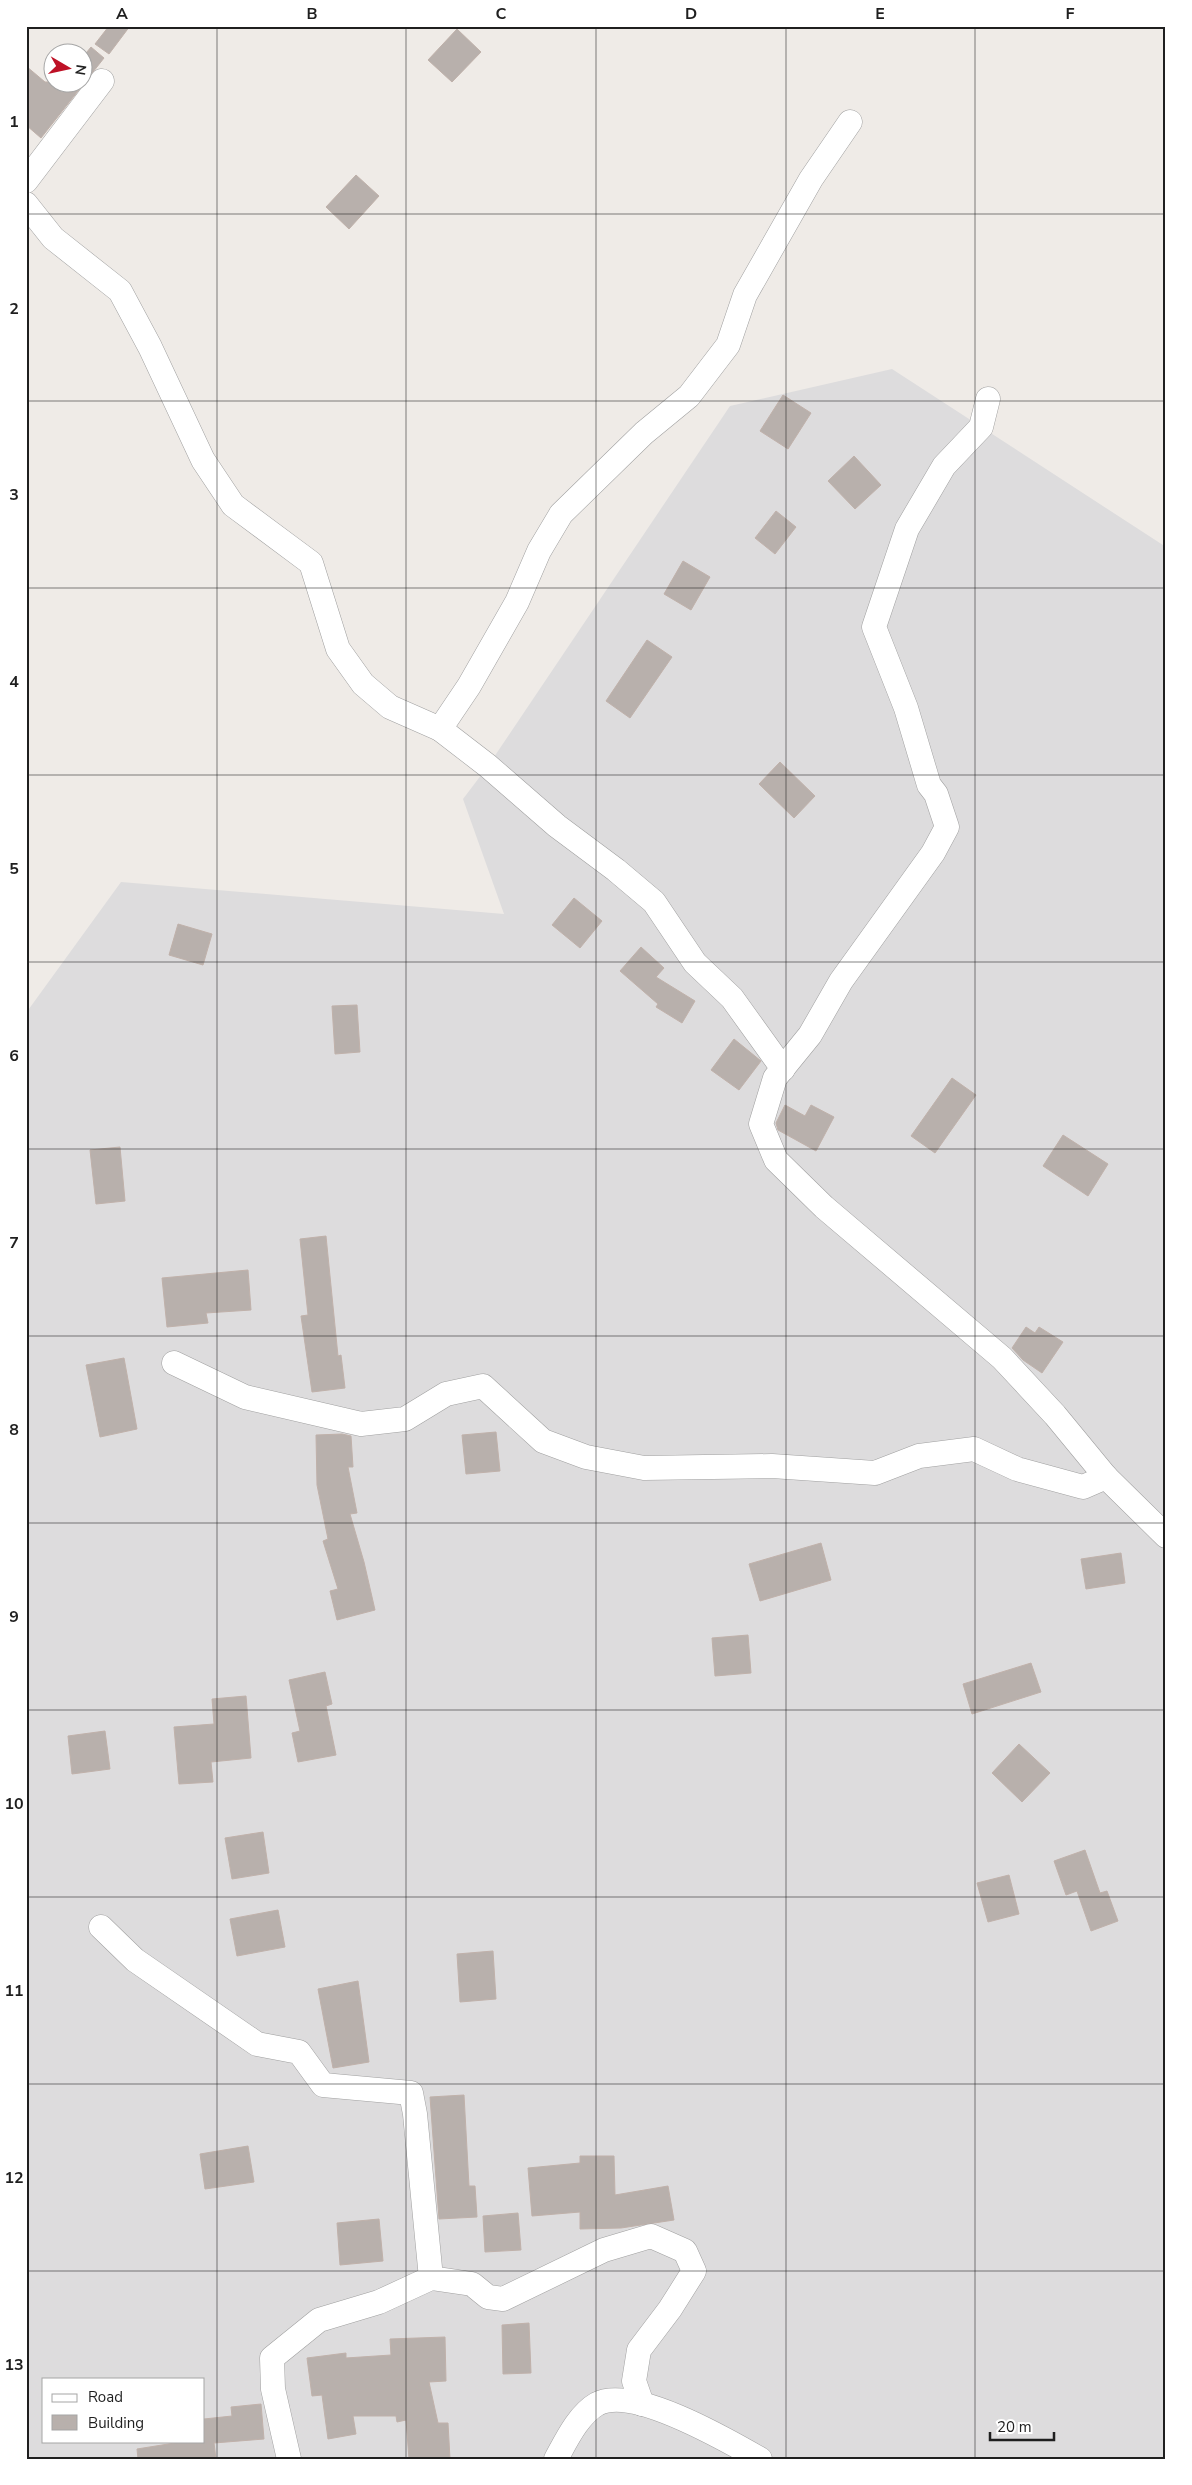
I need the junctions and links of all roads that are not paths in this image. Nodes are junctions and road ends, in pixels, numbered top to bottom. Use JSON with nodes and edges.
{"nodes":[{"id":1,"x":102,"y":81,"type":"dead end"},
{"id":2,"x":850,"y":122,"type":"dead end"},
{"id":3,"x":26,"y":181,"type":"edge"},
{"id":4,"x":26,"y":204,"type":"edge"},
{"id":5,"x":988,"y":399,"type":"dead end"},
{"id":6,"x":440,"y":729,"type":"junction"},
{"id":7,"x":783,"y":1068,"type":"junction"},
{"id":8,"x":174,"y":1363,"type":"dead end"},
{"id":9,"x":1106,"y":1477,"type":"junction"},
{"id":10,"x":1166,"y":1536,"type":"edge"},
{"id":11,"x":101,"y":1927,"type":"dead end"},
{"id":12,"x":431,"y":2278,"type":"junction"},
{"id":13,"x":642,"y":2404,"type":"junction"},
{"id":14,"x":289,"y":2459,"type":"edge"},
{"id":15,"x":556,"y":2459,"type":"edge"},
{"id":16,"x":760,"y":2459,"type":"edge"}],
"edges":[{"from":1,"to":3,"type":"street"},
{"from":2,"to":6,"type":"street"},
{"from":4,"to":6,"type":"street"},
{"from":5,"to":7,"type":"street"},
{"from":6,"to":7,"type":"street"},
{"from":7,"to":9,"type":"street"},
{"from":8,"to":9,"type":"street"},
{"from":9,"to":10,"type":"street"},
{"from":11,"to":12,"type":"street"},
{"from":12,"to":13,"type":"street"},
{"from":12,"to":14,"type":"street"},
{"from":13,"to":15,"type":"street"},
{"from":13,"to":16,"type":"street"}]}
